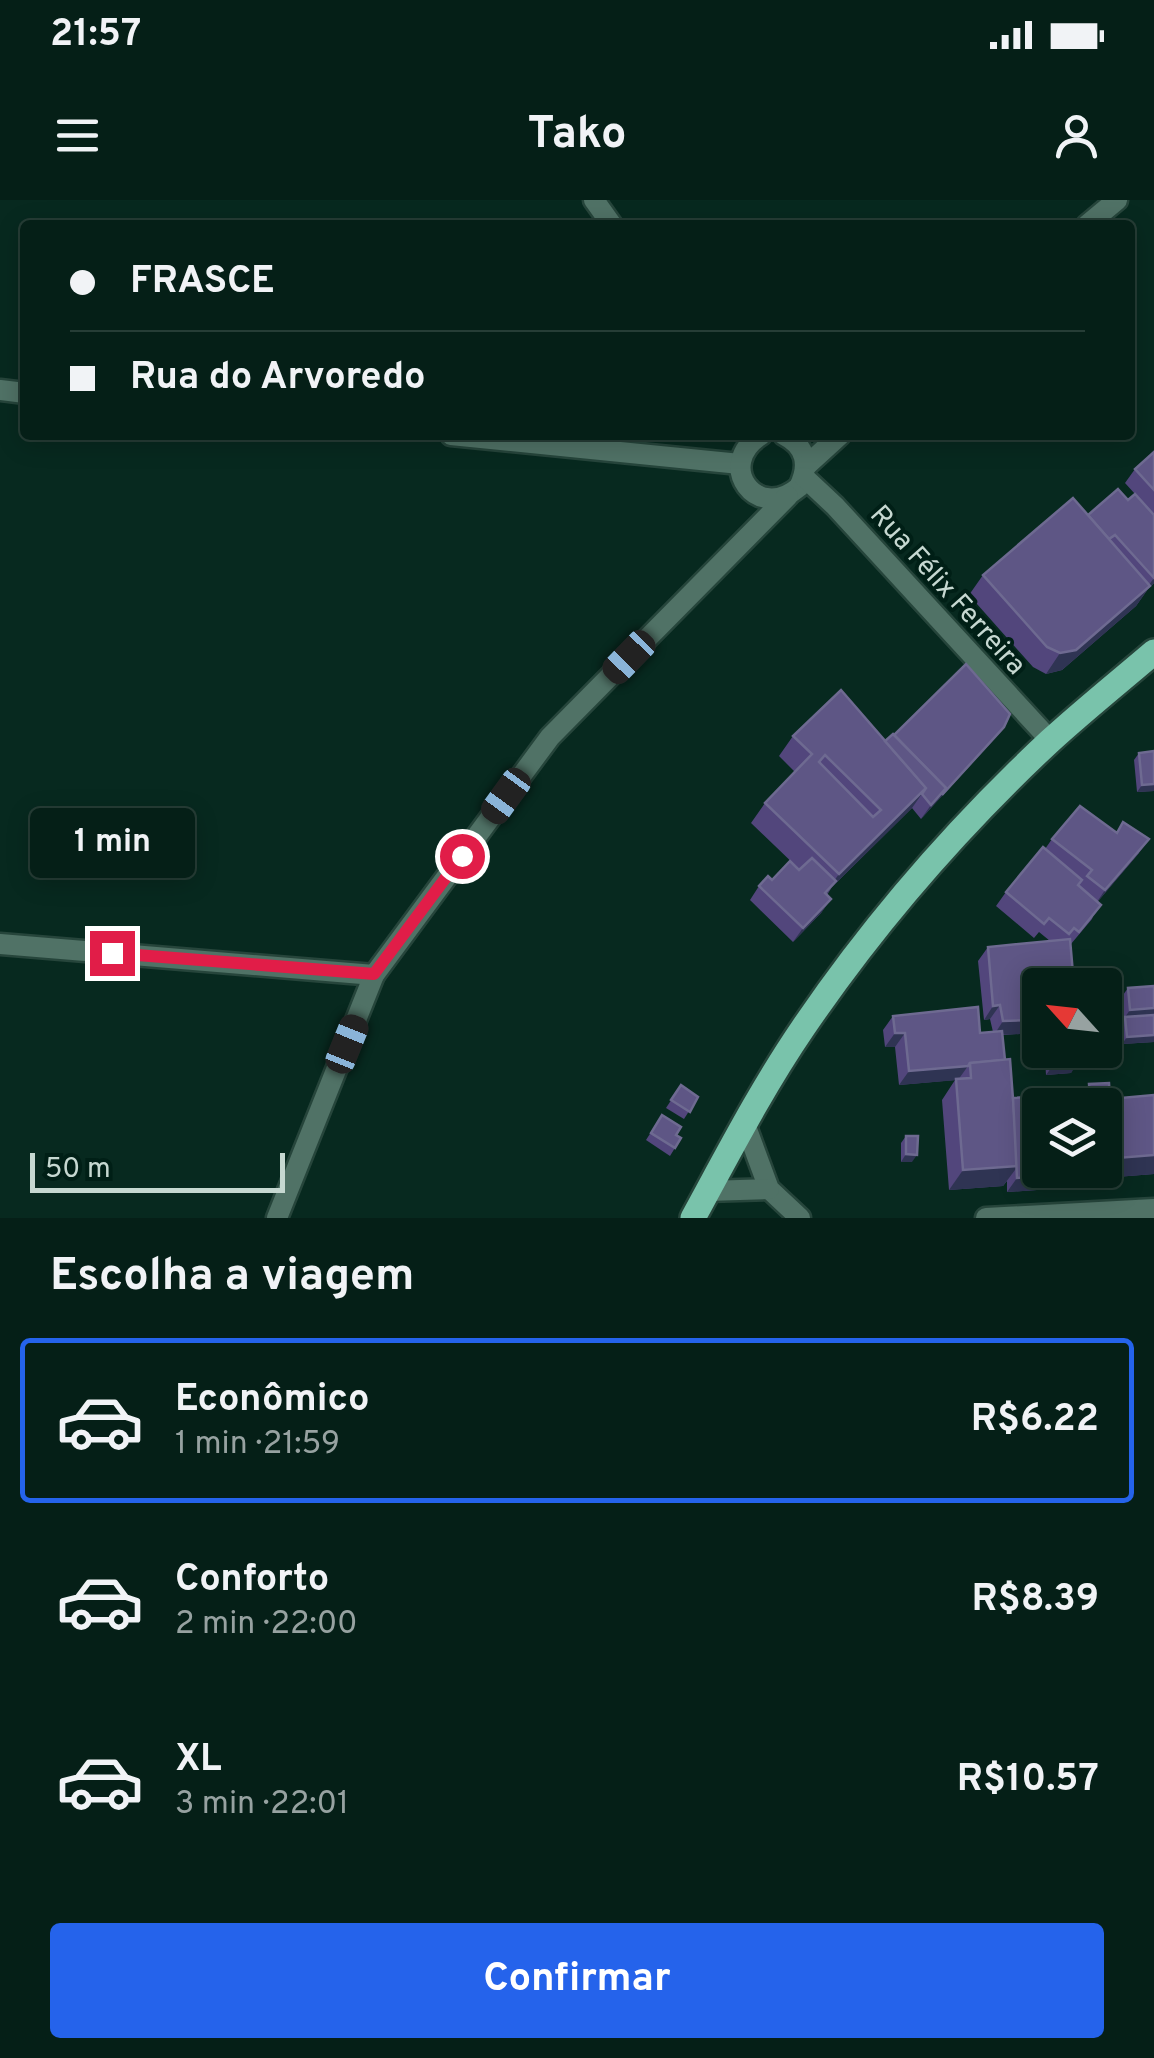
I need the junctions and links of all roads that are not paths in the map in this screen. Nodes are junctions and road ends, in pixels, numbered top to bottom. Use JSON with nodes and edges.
{"nodes":[{"id":1,"x":1117,"y":200,"type":"edge"},
{"id":2,"x":1094,"y":220,"type":"edge"},
{"id":3,"x":501,"y":440,"type":"edge"},
{"id":4,"x":755,"y":440,"type":"edge"},
{"id":5,"x":793,"y":440,"type":"edge"},
{"id":6,"x":835,"y":440,"type":"edge"},
{"id":7,"x":740,"y":464,"type":"junction"},
{"id":8,"x":805,"y":471,"type":"junction"},
{"id":9,"x":788,"y":496,"type":"junction"},
{"id":10,"x":1154,"y":652,"type":"edge"},
{"id":11,"x":1050,"y":741,"type":"junction"},
{"id":12,"x":0,"y":944,"type":"edge"},
{"id":13,"x":374,"y":974,"type":"junction"},
{"id":14,"x":745,"y":1124,"type":"junction"},
{"id":15,"x":770,"y":1190,"type":"junction"},
{"id":16,"x":707,"y":1191,"type":"junction"},
{"id":17,"x":1154,"y":1209,"type":"edge"},
{"id":18,"x":274,"y":1217,"type":"edge"},
{"id":19,"x":692,"y":1218,"type":"edge"},
{"id":20,"x":800,"y":1218,"type":"edge"},
{"id":21,"x":986,"y":1218,"type":"edge"}],
"edges":[{"from":1,"to":2,"type":"street"},
{"from":3,"to":7,"type":"street"},
{"from":4,"to":7,"type":"street"},
{"from":5,"to":8,"type":"street","name":"Rua Félix Ferreira"},
{"from":6,"to":8,"type":"street"},
{"from":7,"to":9,"type":"street"},
{"from":8,"to":9,"type":"street"},
{"from":8,"to":11,"type":"street","name":"Rua Félix Ferreira"},
{"from":9,"to":13,"type":"street"},
{"from":10,"to":11,"type":"main road"},
{"from":11,"to":14,"type":"main road"},
{"from":12,"to":13,"type":"street"},
{"from":13,"to":18,"type":"street"},
{"from":14,"to":15,"type":"street"},
{"from":14,"to":16,"type":"main road"},
{"from":15,"to":16,"type":"street"},
{"from":15,"to":20,"type":"street"},
{"from":16,"to":19,"type":"main road"},
{"from":17,"to":21,"type":"street"}]}
